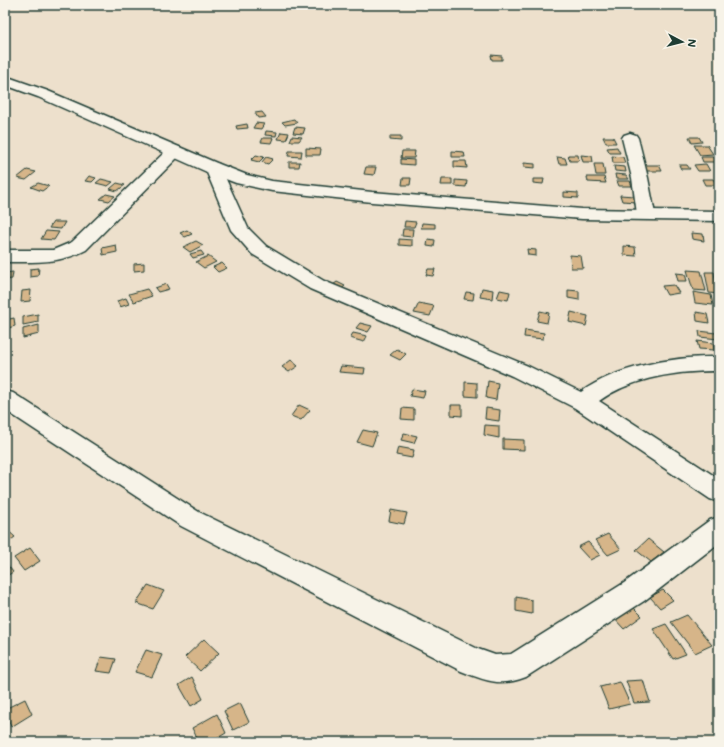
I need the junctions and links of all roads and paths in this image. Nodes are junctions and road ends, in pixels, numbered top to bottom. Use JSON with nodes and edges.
{"nodes":[{"id":1,"x":5,"y":80,"type":"edge"},
{"id":2,"x":630,"y":138,"type":"dead end"},
{"id":3,"x":175,"y":151,"type":"junction"},
{"id":4,"x":213,"y":168,"type":"junction"},
{"id":5,"x":646,"y":214,"type":"junction"},
{"id":6,"x":719,"y":216,"type":"edge"},
{"id":7,"x":5,"y":256,"type":"edge"},
{"id":8,"x":719,"y":364,"type":"edge"},
{"id":9,"x":5,"y":399,"type":"edge"},
{"id":10,"x":582,"y":402,"type":"junction"},
{"id":11,"x":719,"y":492,"type":"edge"},
{"id":12,"x":719,"y":528,"type":"edge"}],
"edges":[{"from":1,"to":3,"type":"street"},
{"from":2,"to":5,"type":"street"},
{"from":3,"to":4,"type":"street"},
{"from":3,"to":7,"type":"street"},
{"from":4,"to":5,"type":"street"},
{"from":4,"to":10,"type":"street"},
{"from":5,"to":6,"type":"street"},
{"from":8,"to":10,"type":"street"},
{"from":9,"to":12,"type":"street"},
{"from":10,"to":11,"type":"street"}]}
